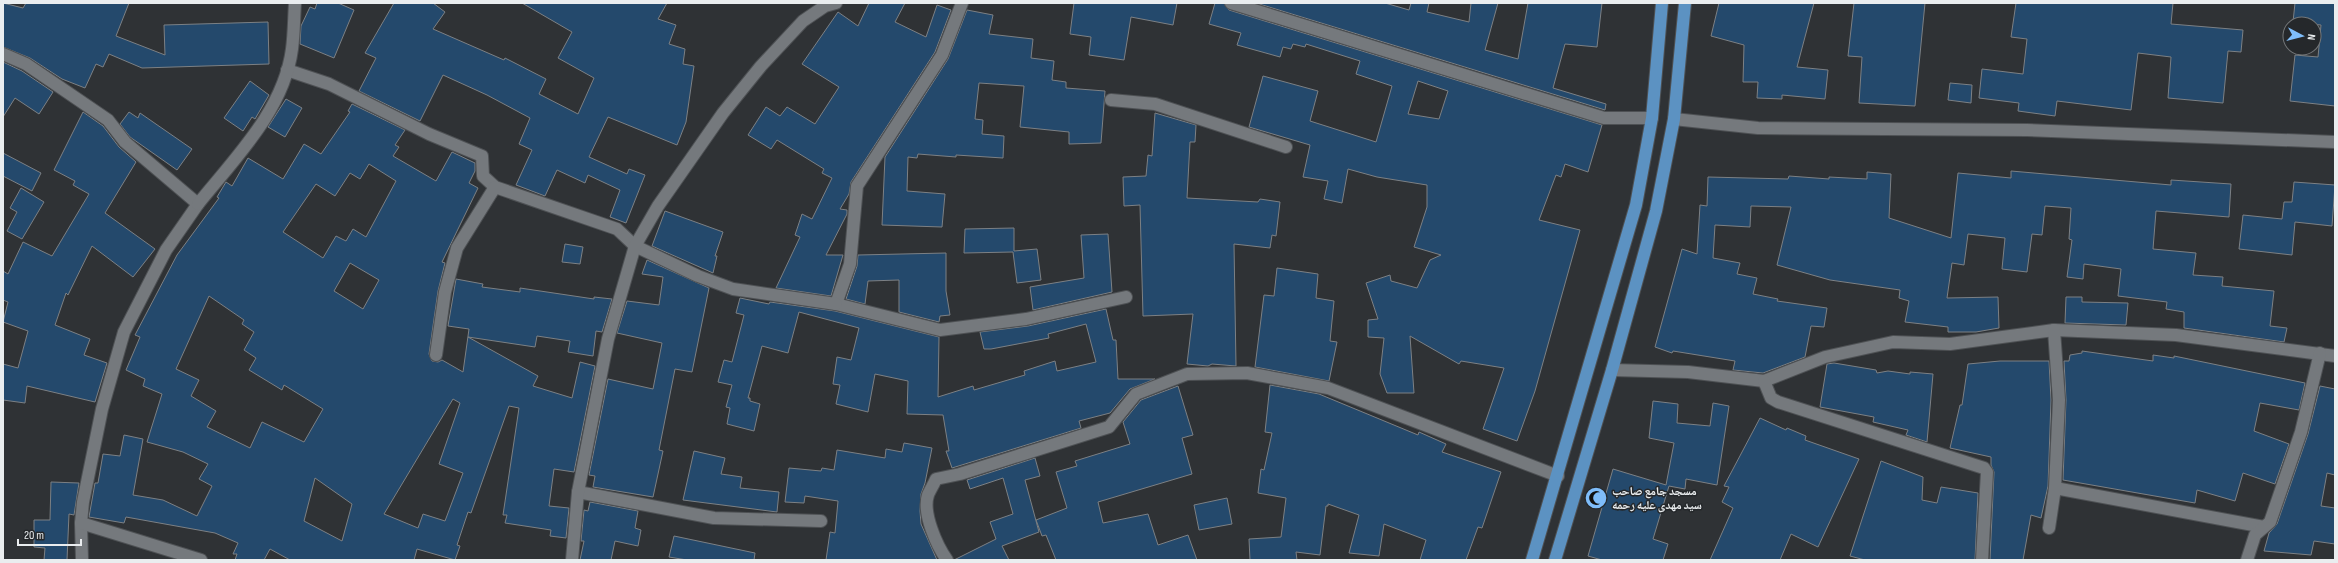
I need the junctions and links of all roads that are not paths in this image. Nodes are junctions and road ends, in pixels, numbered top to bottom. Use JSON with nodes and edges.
{"nodes":[{"id":1,"x":295,"y":3,"type":"edge"},
{"id":2,"x":836,"y":3,"type":"edge"},
{"id":3,"x":962,"y":3,"type":"edge"},
{"id":4,"x":1231,"y":3,"type":"edge"},
{"id":5,"x":1662,"y":3,"type":"edge"},
{"id":6,"x":1685,"y":3,"type":"edge"},
{"id":7,"x":3,"y":54,"type":"edge"},
{"id":8,"x":287,"y":70,"type":"junction"},
{"id":9,"x":1111,"y":100,"type":"dead end"},
{"id":10,"x":1652,"y":118,"type":"junction"},
{"id":11,"x":1674,"y":119,"type":"junction"},
{"id":12,"x":2335,"y":142,"type":"edge"},
{"id":13,"x":1286,"y":147,"type":"dead end"},
{"id":14,"x":495,"y":187,"type":"junction"},
{"id":15,"x":198,"y":204,"type":"junction"},
{"id":16,"x":635,"y":246,"type":"junction"},
{"id":17,"x":1126,"y":296,"type":"dead end"},
{"id":18,"x":836,"y":304,"type":"junction"},
{"id":19,"x":2054,"y":330,"type":"junction"},
{"id":20,"x":2320,"y":353,"type":"junction"},
{"id":21,"x":436,"y":355,"type":"dead end"},
{"id":22,"x":2335,"y":356,"type":"edge"},
{"id":23,"x":1612,"y":370,"type":"junction"},
{"id":24,"x":1764,"y":381,"type":"junction"},
{"id":25,"x":1558,"y":476,"type":"junction"},
{"id":26,"x":2055,"y":488,"type":"junction"},
{"id":27,"x":578,"y":492,"type":"junction"},
{"id":28,"x":821,"y":521,"type":"dead end"},
{"id":29,"x":81,"y":523,"type":"junction"},
{"id":30,"x":2264,"y":527,"type":"junction"},
{"id":31,"x":2049,"y":528,"type":"dead end"},
{"id":32,"x":82,"y":560,"type":"edge"},
{"id":33,"x":201,"y":560,"type":"edge"},
{"id":34,"x":572,"y":560,"type":"edge"},
{"id":35,"x":947,"y":560,"type":"edge"},
{"id":36,"x":1532,"y":560,"type":"edge"},
{"id":37,"x":1555,"y":560,"type":"edge"},
{"id":38,"x":1982,"y":560,"type":"edge"},
{"id":39,"x":2247,"y":560,"type":"edge"}],
"edges":[{"from":1,"to":8,"type":"street"},
{"from":2,"to":16,"type":"street"},
{"from":3,"to":18,"type":"street"},
{"from":4,"to":10,"type":"street"},
{"from":5,"to":10,"type":"main road"},
{"from":6,"to":11,"type":"main road"},
{"from":7,"to":15,"type":"street"},
{"from":8,"to":14,"type":"street"},
{"from":8,"to":15,"type":"street"},
{"from":9,"to":13,"type":"street"},
{"from":10,"to":25,"type":"main road"},
{"from":11,"to":12,"type":"street"},
{"from":11,"to":23,"type":"main road"},
{"from":14,"to":16,"type":"street"},
{"from":14,"to":21,"type":"street"},
{"from":15,"to":29,"type":"street"},
{"from":16,"to":18,"type":"street"},
{"from":16,"to":27,"type":"street"},
{"from":17,"to":18,"type":"street"},
{"from":19,"to":20,"type":"street"},
{"from":19,"to":24,"type":"street"},
{"from":19,"to":26,"type":"street"},
{"from":20,"to":22,"type":"street"},
{"from":20,"to":30,"type":"street"},
{"from":23,"to":24,"type":"street"},
{"from":23,"to":37,"type":"main road"},
{"from":24,"to":38,"type":"street"},
{"from":25,"to":35,"type":"street"},
{"from":25,"to":36,"type":"main road"},
{"from":26,"to":30,"type":"street"},
{"from":26,"to":31,"type":"street"},
{"from":27,"to":28,"type":"street"},
{"from":27,"to":34,"type":"street"},
{"from":29,"to":32,"type":"street"},
{"from":29,"to":33,"type":"street"},
{"from":30,"to":39,"type":"street"}]}
